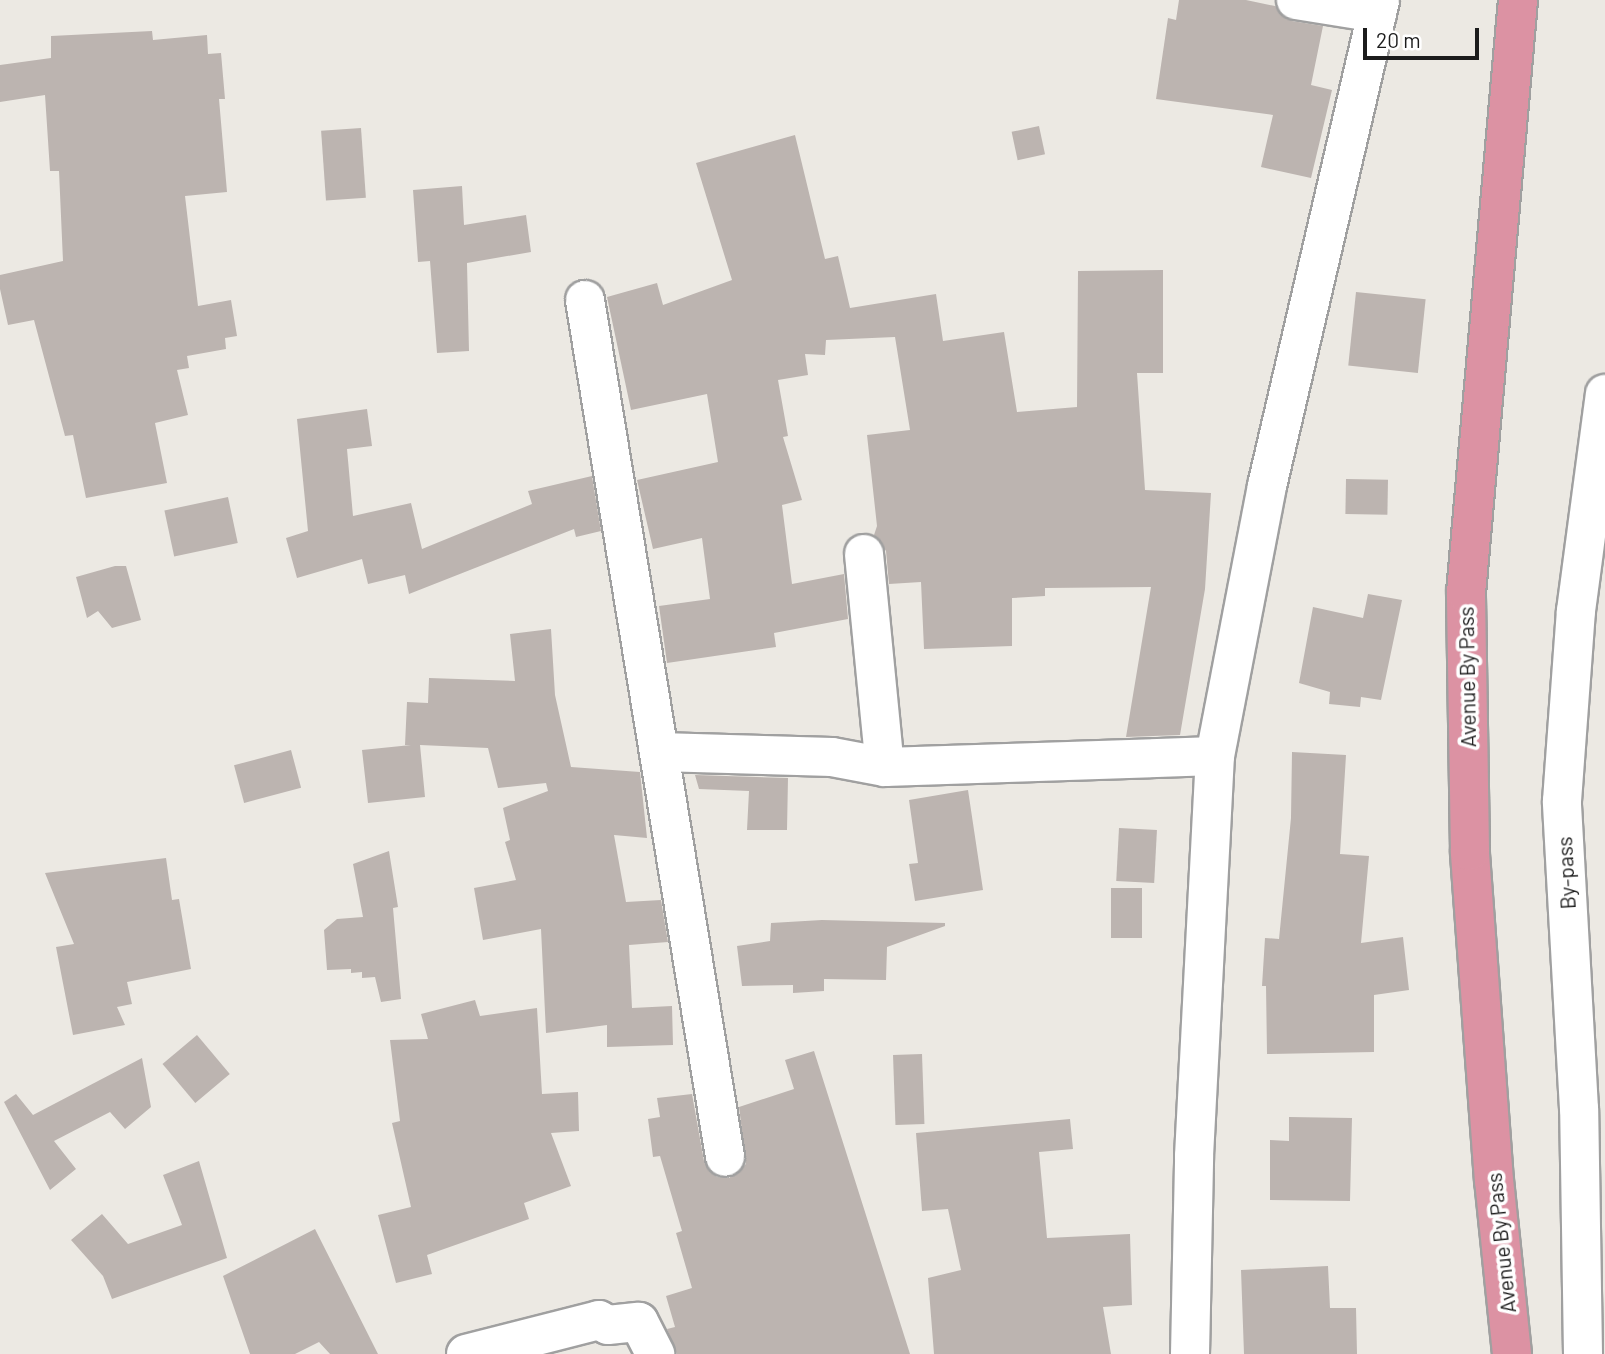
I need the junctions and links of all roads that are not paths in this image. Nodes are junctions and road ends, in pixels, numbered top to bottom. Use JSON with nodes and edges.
{"nodes":[{"id":1,"x":1296,"y":0,"type":"edge"},
{"id":2,"x":1518,"y":0,"type":"edge"},
{"id":3,"x":1379,"y":6,"type":"edge"},
{"id":4,"x":585,"y":300,"type":"dead end"},
{"id":5,"x":1605,"y":394,"type":"edge"},
{"id":6,"x":864,"y":554,"type":"dead end"},
{"id":7,"x":660,"y":752,"type":"junction"},
{"id":8,"x":1215,"y":756,"type":"junction"},
{"id":9,"x":885,"y":768,"type":"junction"},
{"id":10,"x":1592,"y":1110,"type":"edge"},
{"id":11,"x":725,"y":1157,"type":"dead end"},
{"id":12,"x":468,"y":1354,"type":"edge"},
{"id":13,"x":655,"y":1354,"type":"edge"},
{"id":14,"x":1190,"y":1354,"type":"edge"},
{"id":15,"x":1512,"y":1354,"type":"edge"},
{"id":16,"x":1583,"y":1354,"type":"edge"}],
"edges":[{"from":1,"to":3,"type":"street"},
{"from":2,"to":15,"type":"highway","name":"Avenue By Pass"},
{"from":3,"to":8,"type":"street"},
{"from":4,"to":7,"type":"street"},
{"from":5,"to":10,"type":"street","name":"By-pass"},
{"from":6,"to":9,"type":"street"},
{"from":7,"to":9,"type":"street"},
{"from":7,"to":11,"type":"street"},
{"from":8,"to":9,"type":"street"},
{"from":8,"to":14,"type":"street"},
{"from":10,"to":16,"type":"street","name":"By-pass"},
{"from":12,"to":13,"type":"street"}]}
